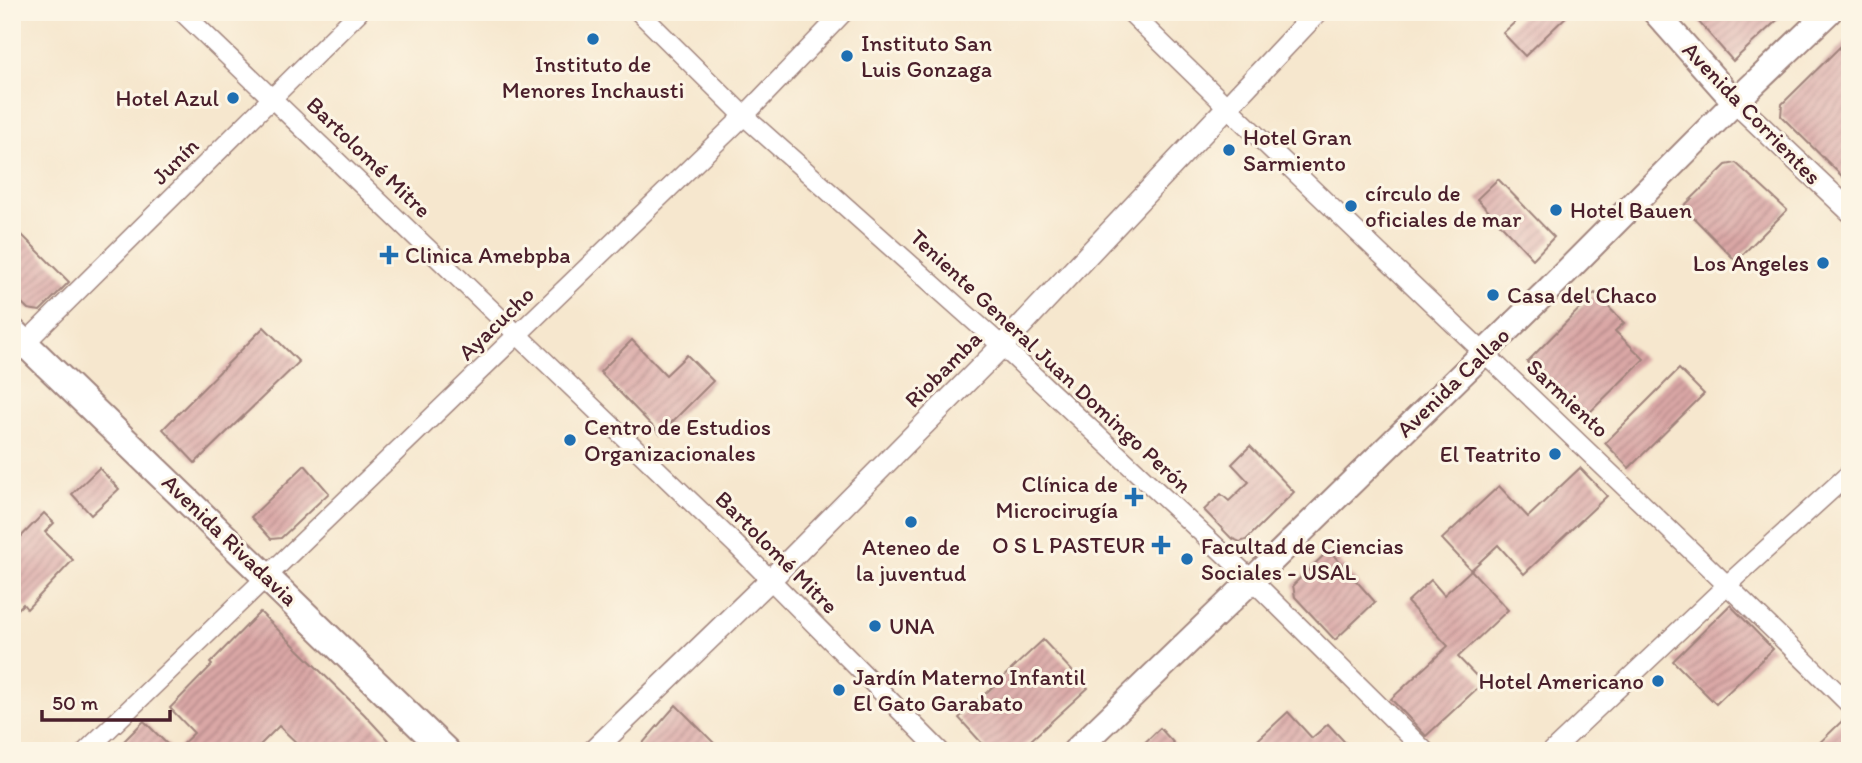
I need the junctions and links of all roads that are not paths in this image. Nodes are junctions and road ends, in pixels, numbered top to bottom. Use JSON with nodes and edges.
{"nodes":[{"id":1,"x":182,"y":12,"type":"edge"},
{"id":2,"x":359,"y":12,"type":"edge"},
{"id":3,"x":639,"y":12,"type":"edge"},
{"id":4,"x":844,"y":12,"type":"edge"},
{"id":5,"x":1130,"y":12,"type":"edge"},
{"id":6,"x":1317,"y":12,"type":"edge"},
{"id":7,"x":1655,"y":12,"type":"edge"},
{"id":8,"x":1829,"y":12,"type":"edge"},
{"id":9,"x":272,"y":99,"type":"junction"},
{"id":10,"x":1735,"y":102,"type":"junction"},
{"id":11,"x":1227,"y":108,"type":"junction"},
{"id":12,"x":744,"y":116,"type":"junction"},
{"id":13,"x":1850,"y":211,"type":"edge"},
{"id":14,"x":519,"y":334,"type":"junction"},
{"id":15,"x":17,"y":344,"type":"edge"},
{"id":16,"x":1002,"y":346,"type":"junction"},
{"id":17,"x":1483,"y":352,"type":"junction"},
{"id":18,"x":1850,"y":473,"type":"edge"},
{"id":19,"x":267,"y":576,"type":"junction"},
{"id":20,"x":771,"y":579,"type":"junction"},
{"id":21,"x":1252,"y":580,"type":"junction"},
{"id":22,"x":1728,"y":584,"type":"junction"},
{"id":23,"x":1850,"y":705,"type":"edge"},
{"id":24,"x":86,"y":751,"type":"edge"},
{"id":25,"x":446,"y":751,"type":"edge"},
{"id":26,"x":593,"y":751,"type":"edge"},
{"id":27,"x":940,"y":751,"type":"edge"},
{"id":28,"x":1075,"y":751,"type":"edge"},
{"id":29,"x":1425,"y":751,"type":"edge"},
{"id":30,"x":1552,"y":751,"type":"edge"}],
"edges":[{"from":1,"to":9,"type":"street","name":"Bartolomé Mitre"},
{"from":2,"to":9,"type":"street","name":"Junín"},
{"from":3,"to":12,"type":"street","name":"Teniente General Juan Domingo Perón"},
{"from":4,"to":12,"type":"street","name":"Ayacucho"},
{"from":5,"to":11,"type":"street","name":"Sarmiento"},
{"from":6,"to":11,"type":"street","name":"Riobamba"},
{"from":7,"to":10,"type":"main road","name":"Avenida Corrientes"},
{"from":8,"to":10,"type":"main road","name":"Avenida Callao"},
{"from":9,"to":14,"type":"street","name":"Bartolomé Mitre"},
{"from":9,"to":15,"type":"street","name":"Junín"},
{"from":10,"to":13,"type":"street","name":"Avenida Corrientes"},
{"from":10,"to":17,"type":"main road","name":"Avenida Callao"},
{"from":11,"to":16,"type":"street","name":"Riobamba"},
{"from":11,"to":17,"type":"street","name":"Sarmiento"},
{"from":12,"to":14,"type":"street","name":"Ayacucho"},
{"from":12,"to":16,"type":"street","name":"Teniente General Juan Domingo Perón"},
{"from":14,"to":19,"type":"street","name":"Ayacucho"},
{"from":14,"to":20,"type":"street","name":"Bartolomé Mitre"},
{"from":15,"to":19,"type":"main road","name":"Avenida Rivadavia"},
{"from":16,"to":20,"type":"street","name":"Riobamba"},
{"from":16,"to":21,"type":"street","name":"Teniente General Juan Domingo Perón"},
{"from":17,"to":21,"type":"main road","name":"Avenida Callao"},
{"from":17,"to":22,"type":"street","name":"Sarmiento"},
{"from":18,"to":22,"type":"street"},
{"from":19,"to":24,"type":"street","name":"Ayacucho"},
{"from":19,"to":25,"type":"main road","name":"Avenida Rivadavia"},
{"from":20,"to":26,"type":"street","name":"Riobamba"},
{"from":20,"to":27,"type":"street","name":"Bartolomé Mitre"},
{"from":21,"to":28,"type":"main road","name":"Avenida Callao"},
{"from":21,"to":29,"type":"street","name":"Teniente General Juan Domingo Perón"},
{"from":22,"to":23,"type":"street","name":"Sarmiento"},
{"from":22,"to":30,"type":"street"}]}
